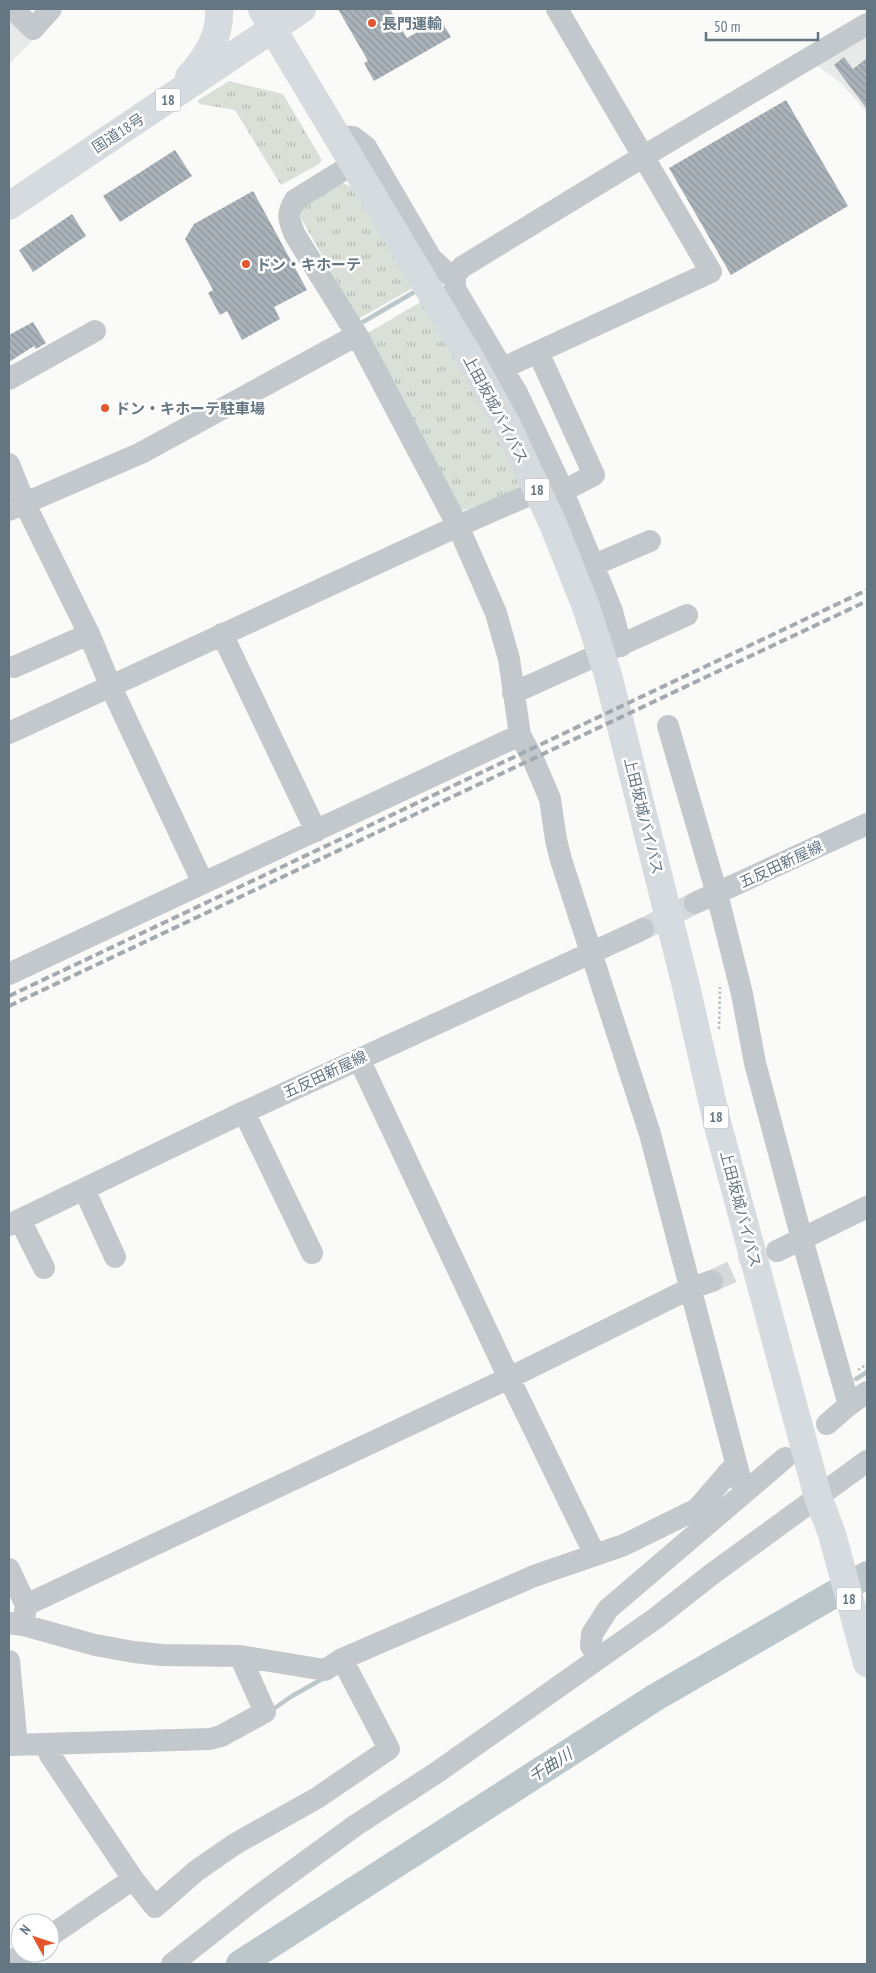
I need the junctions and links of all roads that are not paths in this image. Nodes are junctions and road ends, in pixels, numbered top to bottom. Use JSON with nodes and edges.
{"nodes":[{"id":1,"x":13,"y":9,"type":"edge"},
{"id":2,"x":51,"y":9,"type":"edge"},
{"id":3,"x":219,"y":9,"type":"edge"},
{"id":4,"x":302,"y":9,"type":"edge"},
{"id":5,"x":557,"y":9,"type":"edge"},
{"id":6,"x":267,"y":18,"type":"edge"},
{"id":7,"x":867,"y":24,"type":"edge"},
{"id":8,"x":168,"y":100,"type":"junction"},
{"id":9,"x":359,"y":156,"type":"junction"},
{"id":10,"x":644,"y":156,"type":"junction"},
{"id":11,"x":9,"y":206,"type":"edge"},
{"id":12,"x":455,"y":275,"type":"junction"},
{"id":13,"x":95,"y":330,"type":"dead end"},
{"id":14,"x":357,"y":335,"type":"junction"},
{"id":15,"x":538,"y":352,"type":"junction"},
{"id":16,"x":503,"y":368,"type":"junction"},
{"id":17,"x":9,"y":379,"type":"edge"},
{"id":18,"x":9,"y":464,"type":"edge"},
{"id":19,"x":561,"y":486,"type":"junction"},
{"id":20,"x":17,"y":507,"type":"edge"},
{"id":21,"x":458,"y":526,"type":"junction"},
{"id":22,"x":650,"y":541,"type":"dead end"},
{"id":23,"x":594,"y":565,"type":"junction"},
{"id":24,"x":687,"y":615,"type":"dead end"},
{"id":25,"x":89,"y":634,"type":"junction"},
{"id":26,"x":222,"y":634,"type":"junction"},
{"id":27,"x":620,"y":646,"type":"junction"},
{"id":28,"x":14,"y":667,"type":"dead end"},
{"id":29,"x":111,"y":687,"type":"junction"},
{"id":30,"x":513,"y":694,"type":"junction"},
{"id":31,"x":668,"y":726,"type":"dead end"},
{"id":32,"x":9,"y":733,"type":"edge"},
{"id":33,"x":520,"y":735,"type":"junction"},
{"id":34,"x":867,"y":824,"type":"edge"},
{"id":35,"x":316,"y":831,"type":"junction"},
{"id":36,"x":203,"y":883,"type":"junction"},
{"id":37,"x":716,"y":894,"type":"junction"},
{"id":38,"x":695,"y":904,"type":"tunnel mouth"},
{"id":39,"x":643,"y":929,"type":"tunnel mouth"},
{"id":40,"x":592,"y":952,"type":"junction"},
{"id":41,"x":9,"y":974,"type":"edge"},
{"id":42,"x":359,"y":1059,"type":"junction"},
{"id":43,"x":244,"y":1112,"type":"junction"},
{"id":44,"x":84,"y":1190,"type":"junction"},
{"id":45,"x":867,"y":1207,"type":"edge"},
{"id":46,"x":14,"y":1222,"type":"edge"},
{"id":47,"x":802,"y":1239,"type":"junction"},
{"id":48,"x":777,"y":1252,"type":"tunnel mouth"},
{"id":49,"x":312,"y":1253,"type":"dead end"},
{"id":50,"x":115,"y":1257,"type":"dead end"},
{"id":51,"x":44,"y":1268,"type":"dead end"},
{"id":52,"x":712,"y":1281,"type":"tunnel mouth"},
{"id":53,"x":691,"y":1288,"type":"junction"},
{"id":54,"x":509,"y":1378,"type":"junction"},
{"id":55,"x":867,"y":1392,"type":"edge"},
{"id":56,"x":849,"y":1405,"type":"junction"},
{"id":57,"x":826,"y":1424,"type":"dead end"},
{"id":58,"x":785,"y":1458,"type":"dead end"},
{"id":59,"x":867,"y":1461,"type":"edge"},
{"id":60,"x":736,"y":1464,"type":"junction"},
{"id":61,"x":744,"y":1493,"type":"junction"},
{"id":62,"x":818,"y":1497,"type":"junction"},
{"id":63,"x":595,"y":1555,"type":"junction"},
{"id":64,"x":9,"y":1570,"type":"edge"},
{"id":65,"x":19,"y":1618,"type":"edge"},
{"id":66,"x":598,"y":1658,"type":"junction"},
{"id":67,"x":9,"y":1661,"type":"edge"},
{"id":68,"x":242,"y":1661,"type":"junction"},
{"id":69,"x":345,"y":1664,"type":"junction"},
{"id":70,"x":867,"y":1664,"type":"edge"},
{"id":71,"x":47,"y":1744,"type":"junction"},
{"id":72,"x":13,"y":1745,"type":"edge"},
{"id":73,"x":134,"y":1879,"type":"junction"},
{"id":74,"x":60,"y":1929,"type":"edge"},
{"id":75,"x":172,"y":1964,"type":"edge"}],
"edges":[{"from":1,"to":2,"type":"street"},
{"from":3,"to":8,"type":"highway"},
{"from":4,"to":6,"type":"highway","name":"国道18号","number":"18"},
{"from":5,"to":10,"type":"street"},
{"from":6,"to":8,"type":"highway","name":"国道18号","number":"18"},
{"from":6,"to":9,"type":"highway","name":"上田坂城バイパス","number":"18"},
{"from":7,"to":10,"type":"street"},
{"from":8,"to":11,"type":"highway","name":"国道18号","number":"18"},
{"from":9,"to":12,"type":"street"},
{"from":9,"to":14,"type":"street"},
{"from":9,"to":62,"type":"highway","name":"上田坂城バイパス","number":"18"},
{"from":10,"to":12,"type":"street"},
{"from":10,"to":15,"type":"street"},
{"from":12,"to":16,"type":"street"},
{"from":13,"to":17,"type":"street"},
{"from":14,"to":20,"type":"street"},
{"from":14,"to":21,"type":"street"},
{"from":15,"to":16,"type":"street"},
{"from":15,"to":19,"type":"street"},
{"from":16,"to":19,"type":"street"},
{"from":18,"to":20,"type":"street"},
{"from":19,"to":21,"type":"street"},
{"from":19,"to":23,"type":"street"},
{"from":20,"to":25,"type":"street"},
{"from":21,"to":26,"type":"street"},
{"from":21,"to":30,"type":"street"},
{"from":22,"to":23,"type":"street"},
{"from":23,"to":27,"type":"street"},
{"from":24,"to":27,"type":"street"},
{"from":25,"to":28,"type":"street"},
{"from":25,"to":29,"type":"street"},
{"from":26,"to":29,"type":"street"},
{"from":26,"to":35,"type":"street"},
{"from":27,"to":30,"type":"street"},
{"from":29,"to":32,"type":"street"},
{"from":29,"to":36,"type":"street"},
{"from":30,"to":33,"type":"street"},
{"from":31,"to":37,"type":"street"},
{"from":33,"to":35,"type":"street"},
{"from":33,"to":40,"type":"street"},
{"from":34,"to":37,"type":"street","name":"五反田新屋線"},
{"from":35,"to":36,"type":"street"},
{"from":36,"to":41,"type":"street"},
{"from":37,"to":38,"type":"street","name":"五反田新屋線"},
{"from":37,"to":47,"type":"street"},
{"from":39,"to":40,"type":"street","name":"五反田新屋線"},
{"from":40,"to":42,"type":"street","name":"五反田新屋線"},
{"from":40,"to":53,"type":"street"},
{"from":42,"to":43,"type":"street","name":"五反田新屋線"},
{"from":42,"to":54,"type":"street"},
{"from":43,"to":44,"type":"street","name":"五反田新屋線"},
{"from":43,"to":49,"type":"street"},
{"from":44,"to":46,"type":"street","name":"五反田新屋線"},
{"from":44,"to":50,"type":"street"},
{"from":45,"to":47,"type":"street"},
{"from":46,"to":51,"type":"street"},
{"from":47,"to":48,"type":"street"},
{"from":47,"to":56,"type":"street"},
{"from":52,"to":53,"type":"street"},
{"from":53,"to":54,"type":"street"},
{"from":53,"to":60,"type":"street"},
{"from":54,"to":63,"type":"street"},
{"from":54,"to":65,"type":"street"},
{"from":55,"to":56,"type":"street"},
{"from":56,"to":57,"type":"street"},
{"from":58,"to":61,"type":"street"},
{"from":59,"to":62,"type":"street"},
{"from":60,"to":61,"type":"street"},
{"from":60,"to":63,"type":"street"},
{"from":61,"to":66,"type":"street"},
{"from":62,"to":66,"type":"street"},
{"from":62,"to":70,"type":"highway","name":"上田坂城バイパス","number":"18"},
{"from":63,"to":69,"type":"street"},
{"from":64,"to":65,"type":"street"},
{"from":65,"to":68,"type":"street"},
{"from":66,"to":75,"type":"street"},
{"from":67,"to":72,"type":"street"},
{"from":68,"to":69,"type":"street"},
{"from":68,"to":71,"type":"street"},
{"from":69,"to":73,"type":"street"},
{"from":71,"to":72,"type":"street"},
{"from":71,"to":73,"type":"street"},
{"from":73,"to":74,"type":"street"}]}
